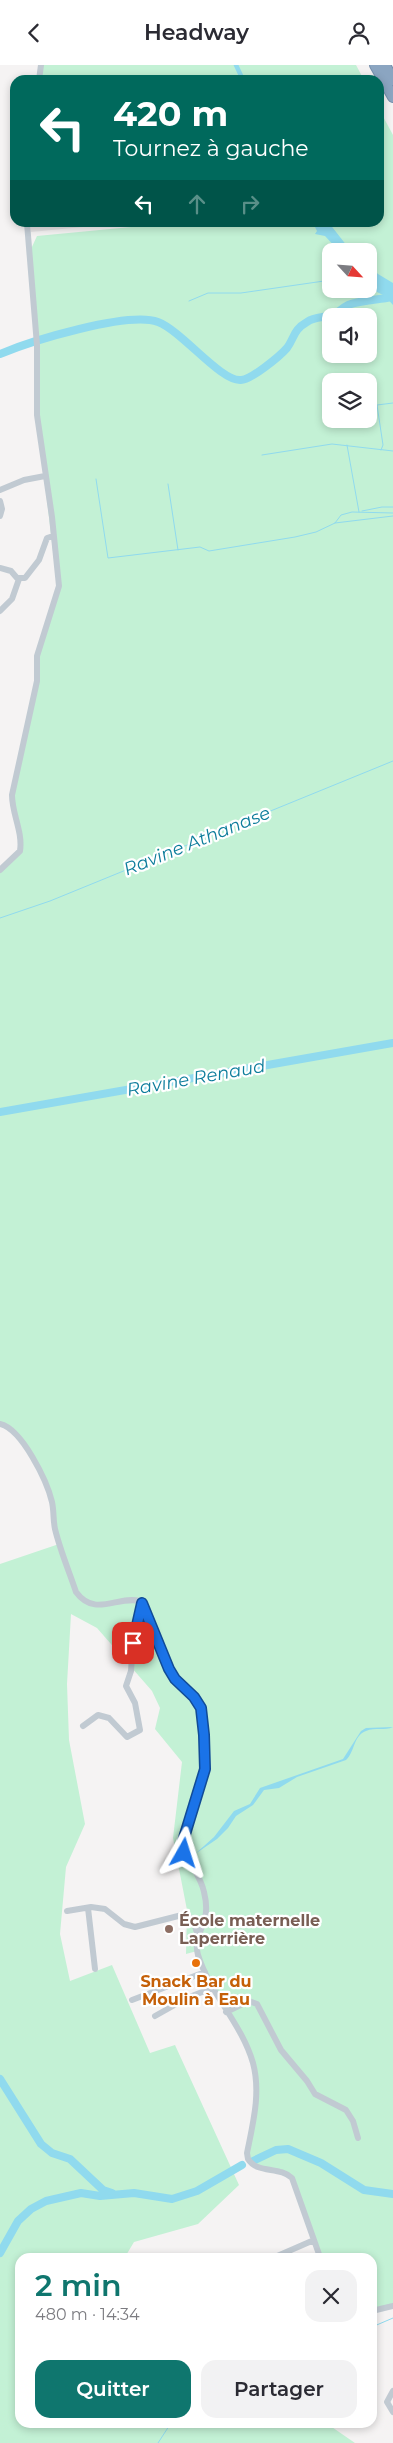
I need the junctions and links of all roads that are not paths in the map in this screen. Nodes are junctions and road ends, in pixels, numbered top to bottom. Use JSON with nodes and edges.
{"nodes":[{"id":1,"x":385,"y":65,"type":"edge"},
{"id":2,"x":393,"y":80,"type":"edge"},
{"id":3,"x":384,"y":81,"type":"edge"},
{"id":4,"x":393,"y":97,"type":"edge"},
{"id":5,"x":27,"y":227,"type":"edge"},
{"id":6,"x":45,"y":476,"type":"junction"},
{"id":7,"x":0,"y":490,"type":"edge"},
{"id":8,"x":0,"y":501,"type":"edge"},
{"id":9,"x":0,"y":516,"type":"edge"},
{"id":10,"x":53,"y":536,"type":"junction"},
{"id":11,"x":0,"y":569,"type":"edge"},
{"id":12,"x":20,"y":579,"type":"junction"},
{"id":13,"x":0,"y":611,"type":"edge"},
{"id":14,"x":0,"y":870,"type":"edge"},
{"id":15,"x":0,"y":1424,"type":"edge"},
{"id":16,"x":142,"y":1603,"type":"junction"},
{"id":17,"x":83,"y":1726,"type":"dead end"},
{"id":18,"x":90,"y":1907,"type":"junction"},
{"id":19,"x":67,"y":1911,"type":"dead end"},
{"id":20,"x":198,"y":1937,"type":"junction"},
{"id":21,"x":95,"y":1969,"type":"dead end"},
{"id":22,"x":205,"y":1972,"type":"junction"},
{"id":23,"x":212,"y":1988,"type":"junction"},
{"id":24,"x":132,"y":2000,"type":"dead end"},
{"id":25,"x":226,"y":2012,"type":"junction"},
{"id":26,"x":155,"y":2016,"type":"dead end"},
{"id":27,"x":358,"y":2138,"type":"dead end"},
{"id":28,"x":314,"y":2240,"type":"junction"},
{"id":29,"x":284,"y":2253,"type":"edge"},
{"id":30,"x":319,"y":2253,"type":"edge"},
{"id":31,"x":393,"y":2306,"type":"edge"},
{"id":32,"x":377,"y":2310,"type":"edge"},
{"id":33,"x":393,"y":2391,"type":"edge"},
{"id":34,"x":393,"y":2412,"type":"edge"}],
"edges":[{"from":1,"to":2,"type":"highway"},
{"from":3,"to":4,"type":"highway"},
{"from":5,"to":6,"type":"street"},
{"from":6,"to":7,"type":"street"},
{"from":6,"to":10,"type":"street"},
{"from":8,"to":9,"type":"street"},
{"from":10,"to":12,"type":"street"},
{"from":10,"to":14,"type":"street"},
{"from":11,"to":12,"type":"street"},
{"from":12,"to":13,"type":"street"},
{"from":15,"to":16,"type":"street"},
{"from":16,"to":17,"type":"street"},
{"from":16,"to":20,"type":"street"},
{"from":18,"to":19,"type":"street"},
{"from":18,"to":20,"type":"street"},
{"from":18,"to":21,"type":"street"},
{"from":20,"to":22,"type":"street"},
{"from":22,"to":23,"type":"street"},
{"from":22,"to":24,"type":"street"},
{"from":23,"to":25,"type":"street"},
{"from":23,"to":26,"type":"street"},
{"from":25,"to":27,"type":"street"},
{"from":25,"to":28,"type":"street"},
{"from":28,"to":29,"type":"street"},
{"from":28,"to":30,"type":"street"},
{"from":31,"to":32,"type":"street"},
{"from":33,"to":34,"type":"street"}]}
